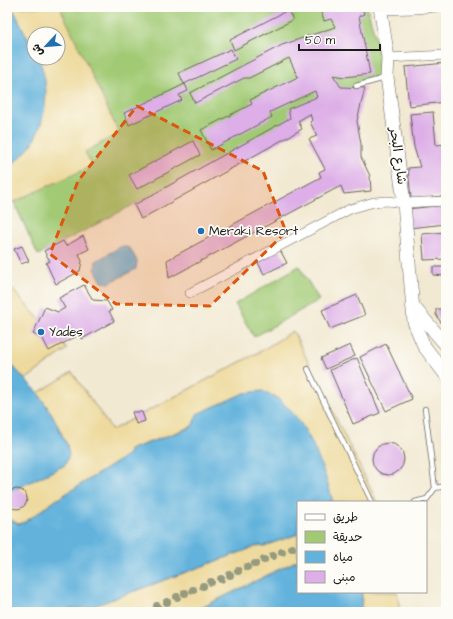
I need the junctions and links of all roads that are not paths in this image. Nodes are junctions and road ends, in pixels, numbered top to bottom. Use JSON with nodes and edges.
{"nodes":[{"id":1,"x":436,"y":7,"type":"edge"},
{"id":2,"x":380,"y":8,"type":"edge"},
{"id":3,"x":416,"y":8,"type":"edge"},
{"id":4,"x":446,"y":55,"type":"edge"},
{"id":5,"x":388,"y":58,"type":"junction"},
{"id":6,"x":387,"y":77,"type":"junction"},
{"id":7,"x":356,"y":86,"type":"dead end"},
{"id":8,"x":446,"y":200,"type":"edge"},
{"id":9,"x":404,"y":203,"type":"junction"},
{"id":10,"x":190,"y":293,"type":"dead end"},
{"id":11,"x":412,"y":306,"type":"junction"},
{"id":12,"x":446,"y":345,"type":"edge"},
{"id":13,"x":308,"y":369,"type":"dead end"},
{"id":14,"x":446,"y":375,"type":"edge"},
{"id":15,"x":425,"y":409,"type":"dead end"},
{"id":16,"x":446,"y":486,"type":"edge"},
{"id":17,"x":435,"y":488,"type":"junction"},
{"id":18,"x":372,"y":501,"type":"edge"},
{"id":19,"x":419,"y":501,"type":"edge"}],
"edges":[{"from":1,"to":3,"type":"street"},
{"from":2,"to":3,"type":"street"},
{"from":2,"to":5,"type":"main road","name":"شارع البحر"},
{"from":4,"to":5,"type":"street"},
{"from":5,"to":6,"type":"main road","name":"شارع البحر"},
{"from":6,"to":7,"type":"lane"},
{"from":6,"to":9,"type":"main road","name":"شارع البحر"},
{"from":8,"to":9,"type":"street"},
{"from":9,"to":10,"type":"street"},
{"from":9,"to":11,"type":"main road","name":"شارع البحر"},
{"from":11,"to":12,"type":"main road"},
{"from":11,"to":14,"type":"main road","name":"شارع البحر"},
{"from":13,"to":18,"type":"lane"},
{"from":15,"to":17,"type":"lane"},
{"from":16,"to":17,"type":"lane"},
{"from":17,"to":19,"type":"lane"}]}
